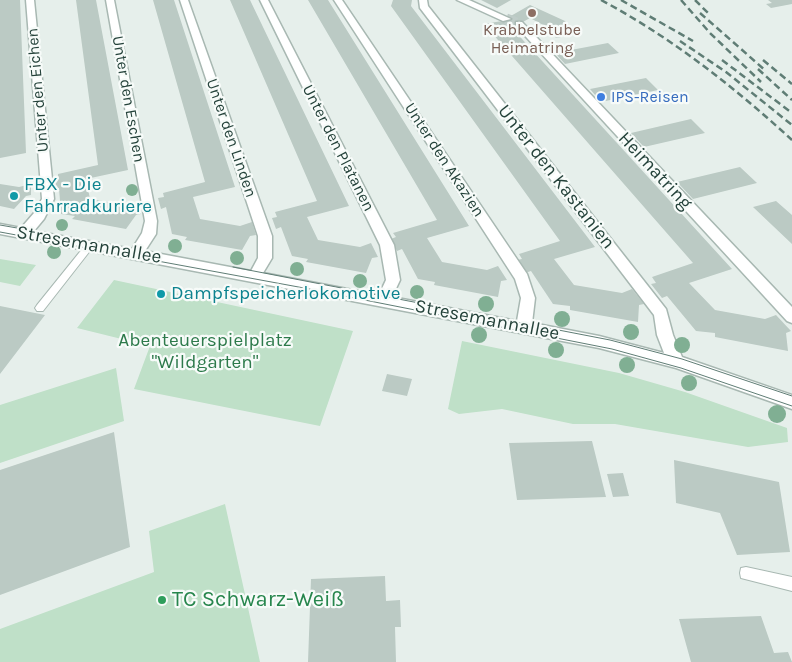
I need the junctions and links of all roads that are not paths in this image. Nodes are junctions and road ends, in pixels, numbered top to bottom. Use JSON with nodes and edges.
{"nodes":[{"id":1,"x":30,"y":0,"type":"edge"},
{"id":2,"x":110,"y":0,"type":"edge"},
{"id":3,"x":184,"y":0,"type":"edge"},
{"id":4,"x":264,"y":0,"type":"edge"},
{"id":5,"x":338,"y":0,"type":"edge"},
{"id":6,"x":424,"y":0,"type":"edge"},
{"id":7,"x":461,"y":0,"type":"edge"},
{"id":8,"x":506,"y":19,"type":"tunnel mouth"},
{"id":9,"x":519,"y":24,"type":"tunnel mouth"},
{"id":10,"x":0,"y":229,"type":"edge"},
{"id":11,"x":24,"y":233,"type":"junction"},
{"id":12,"x":90,"y":244,"type":"junction"},
{"id":13,"x":136,"y":254,"type":"junction"},
{"id":14,"x":255,"y":276,"type":"junction"},
{"id":15,"x":384,"y":300,"type":"junction"},
{"id":16,"x":40,"y":308,"type":"dead end"},
{"id":17,"x":792,"y":317,"type":"edge"},
{"id":18,"x":524,"y":327,"type":"junction"},
{"id":19,"x":676,"y":362,"type":"junction"},
{"id":20,"x":792,"y":402,"type":"edge"},
{"id":21,"x":746,"y":573,"type":"dead end"},
{"id":22,"x":792,"y":584,"type":"edge"}],
"edges":[{"from":1,"to":11,"type":"street","name":"Unter den Eichen"},
{"from":2,"to":13,"type":"street","name":"Unter den Eschen"},
{"from":3,"to":14,"type":"street","name":"Unter den Linden"},
{"from":4,"to":15,"type":"street","name":"Unter den Platanen"},
{"from":5,"to":18,"type":"street","name":"Unter den Akazien"},
{"from":6,"to":19,"type":"street","name":"Unter den Kastanien"},
{"from":7,"to":8,"type":"street"},
{"from":9,"to":17,"type":"street","name":"Heimatring"},
{"from":10,"to":11,"type":"street","name":"Stresemannallee"},
{"from":11,"to":12,"type":"street","name":"Stresemannallee"},
{"from":12,"to":13,"type":"street","name":"Stresemannallee"},
{"from":12,"to":16,"type":"lane"},
{"from":13,"to":14,"type":"street","name":"Stresemannallee"},
{"from":14,"to":15,"type":"street","name":"Stresemannallee"},
{"from":15,"to":18,"type":"street","name":"Stresemannallee"},
{"from":18,"to":19,"type":"street","name":"Stresemannallee"},
{"from":19,"to":20,"type":"street","name":"Stresemannallee"},
{"from":21,"to":22,"type":"lane"}]}
